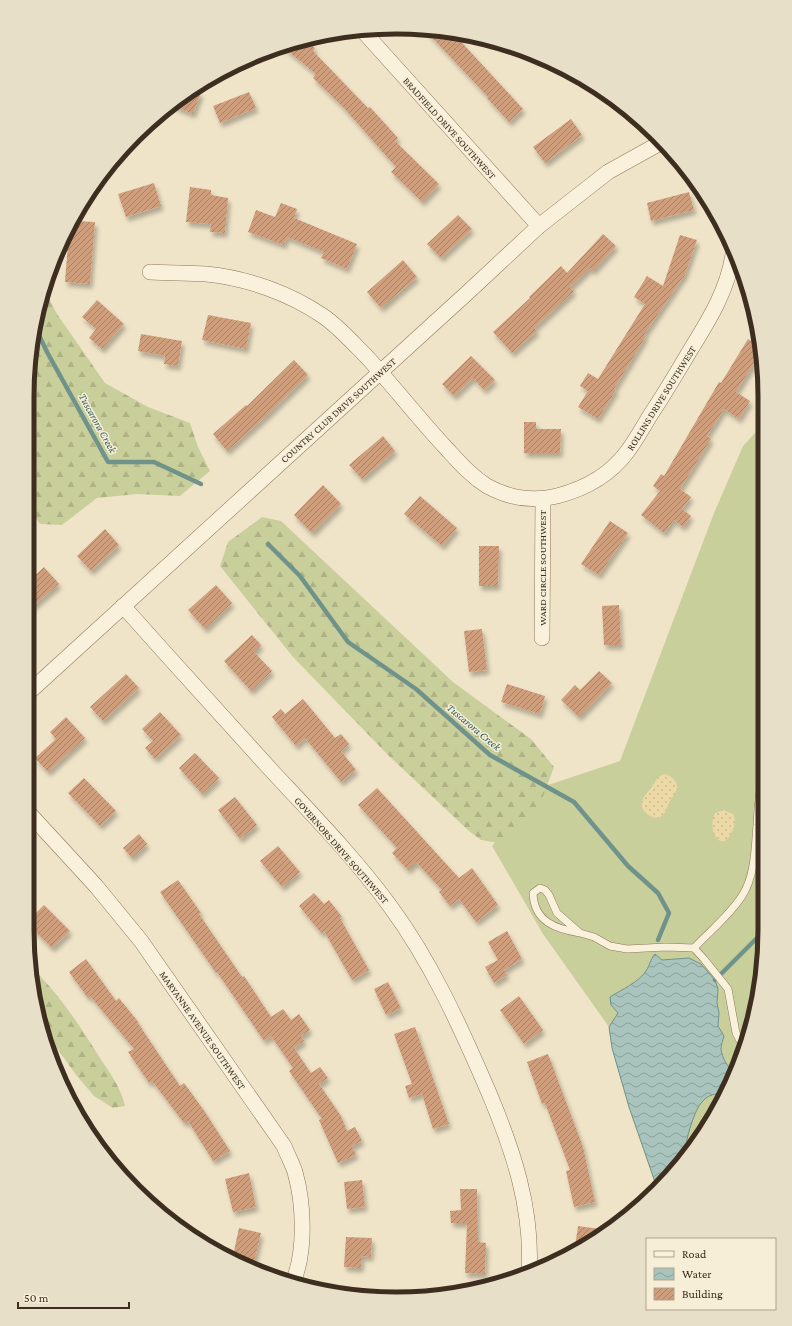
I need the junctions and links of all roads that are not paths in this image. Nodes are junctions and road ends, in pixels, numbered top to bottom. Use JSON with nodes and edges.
{"nodes":[{"id":1,"x":367,"y":35,"type":"edge"},
{"id":2,"x":657,"y":145,"type":"edge"},
{"id":3,"x":539,"y":226,"type":"junction"},
{"id":4,"x":732,"y":262,"type":"edge"},
{"id":5,"x":150,"y":272,"type":"dead end"},
{"id":6,"x":380,"y":372,"type":"junction"},
{"id":7,"x":543,"y":500,"type":"junction"},
{"id":8,"x":123,"y":606,"type":"junction"},
{"id":9,"x":542,"y":638,"type":"dead end"},
{"id":10,"x":34,"y":688,"type":"edge"},
{"id":11,"x":758,"y":810,"type":"edge"},
{"id":12,"x":34,"y":819,"type":"edge"},
{"id":13,"x":580,"y":933,"type":"junction"},
{"id":14,"x":694,"y":948,"type":"junction"},
{"id":15,"x":740,"y":1041,"type":"edge"},
{"id":16,"x":529,"y":1266,"type":"edge"},
{"id":17,"x":294,"y":1277,"type":"edge"}],
"edges":[{"from":1,"to":3,"type":"street","name":"BRADFIELD DRIVE SOUTHWEST"},
{"from":2,"to":3,"type":"street","name":"COUNTRY CLUB DRIVE SOUTHWEST"},
{"from":3,"to":6,"type":"street","name":"COUNTRY CLUB DRIVE SOUTHWEST"},
{"from":4,"to":7,"type":"street","name":"ROLLINS DRIVE SOUTHWEST"},
{"from":5,"to":6,"type":"street","name":"ROLLINS DRIVE SOUTHWEST"},
{"from":6,"to":7,"type":"street","name":"ROLLINS DRIVE SOUTHWEST"},
{"from":6,"to":8,"type":"street","name":"COUNTRY CLUB DRIVE SOUTHWEST"},
{"from":7,"to":9,"type":"street","name":"WARD CIRCLE SOUTHWEST"},
{"from":8,"to":10,"type":"street","name":"COUNTRY CLUB DRIVE SOUTHWEST"},
{"from":8,"to":16,"type":"street","name":"GOVERNORS DRIVE SOUTHWEST"},
{"from":11,"to":14,"type":"lane"},
{"from":12,"to":17,"type":"street","name":"MARYANNE AVENUE SOUTHWEST"},
{"from":13,"to":13,"type":"lane"},
{"from":13,"to":14,"type":"lane"},
{"from":14,"to":15,"type":"lane"}]}
